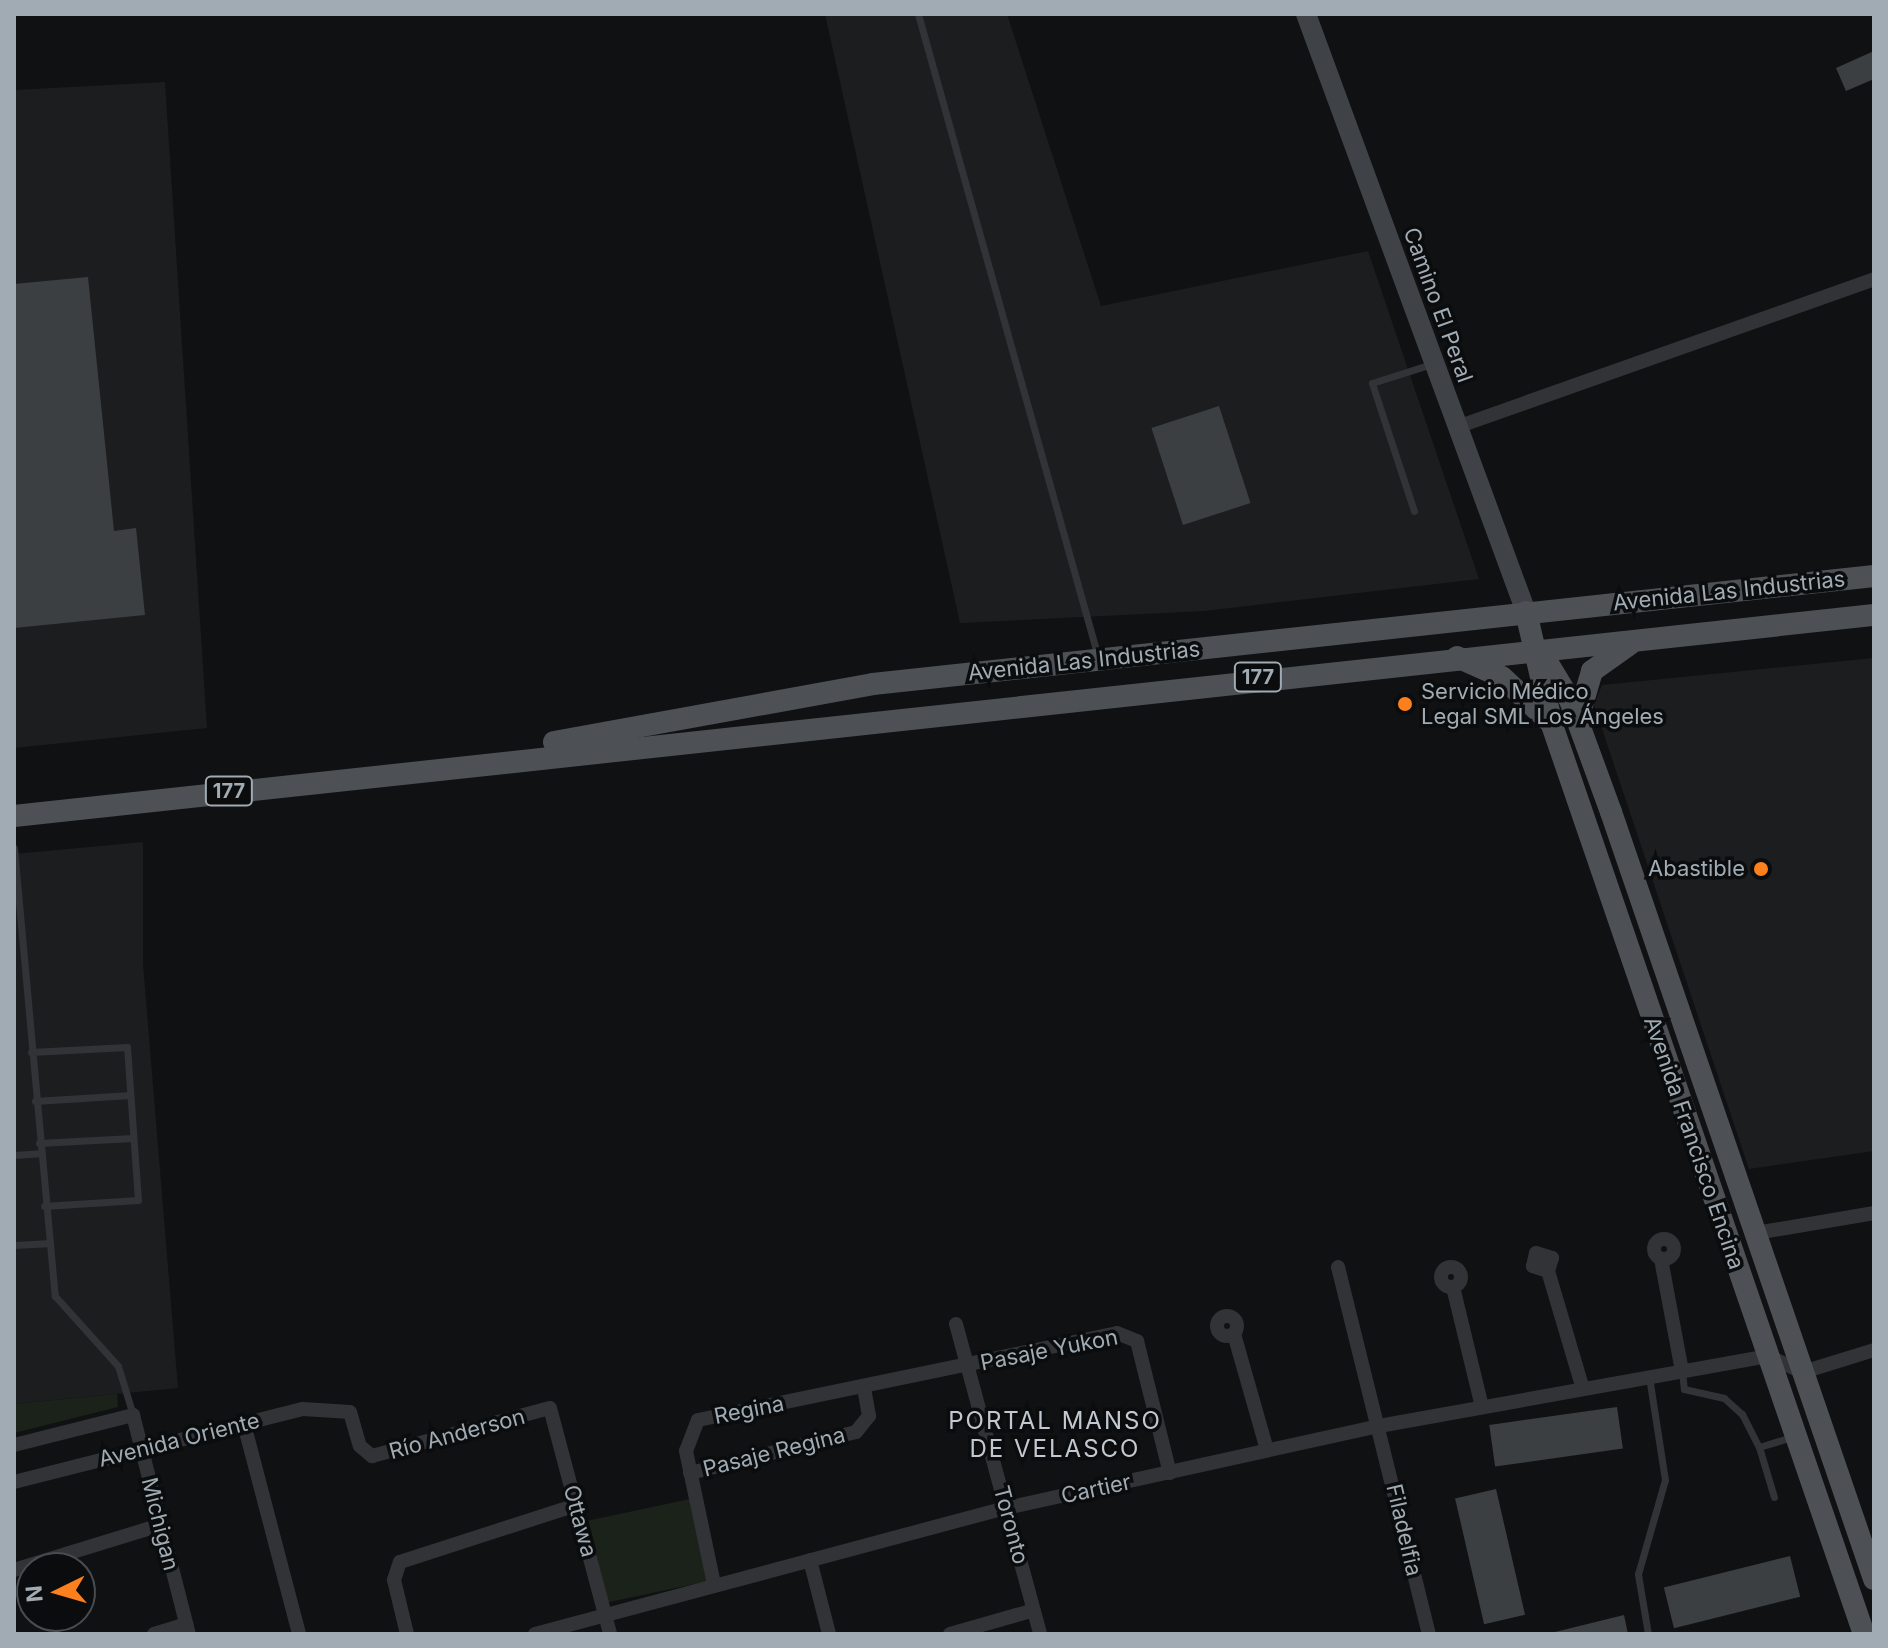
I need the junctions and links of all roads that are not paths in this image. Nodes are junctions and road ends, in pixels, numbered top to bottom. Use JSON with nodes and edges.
{"nodes":[{"id":1,"x":918,"y":14,"type":"edge"},
{"id":2,"x":1306,"y":14,"type":"edge"},
{"id":3,"x":1874,"y":279,"type":"edge"},
{"id":4,"x":1434,"y":364,"type":"junction"},
{"id":5,"x":1457,"y":427,"type":"junction"},
{"id":6,"x":1414,"y":511,"type":"dead end"},
{"id":7,"x":1874,"y":576,"type":"edge"},
{"id":8,"x":1526,"y":612,"type":"junction"},
{"id":9,"x":1874,"y":615,"type":"edge"},
{"id":10,"x":1641,"y":640,"type":"junction"},
{"id":11,"x":1538,"y":648,"type":"junction"},
{"id":12,"x":1450,"y":655,"type":"junction"},
{"id":13,"x":1099,"y":659,"type":"junction"},
{"id":14,"x":1578,"y":724,"type":"junction"},
{"id":15,"x":1552,"y":725,"type":"junction"},
{"id":16,"x":443,"y":765,"type":"junction"},
{"id":17,"x":1611,"y":812,"type":"junction"},
{"id":18,"x":14,"y":816,"type":"edge"},
{"id":19,"x":1584,"y":819,"type":"junction"},
{"id":20,"x":14,"y":848,"type":"edge"},
{"id":21,"x":1683,"y":1028,"type":"junction"},
{"id":22,"x":1656,"y":1036,"type":"junction"},
{"id":23,"x":31,"y":1052,"type":"junction"},
{"id":24,"x":130,"y":1095,"type":"junction"},
{"id":25,"x":35,"y":1101,"type":"junction"},
{"id":26,"x":133,"y":1138,"type":"junction"},
{"id":27,"x":39,"y":1143,"type":"junction"},
{"id":28,"x":40,"y":1153,"type":"junction"},
{"id":29,"x":14,"y":1155,"type":"edge"},
{"id":30,"x":44,"y":1206,"type":"junction"},
{"id":31,"x":1874,"y":1213,"type":"edge"},
{"id":32,"x":1756,"y":1233,"type":"junction"},
{"id":33,"x":47,"y":1243,"type":"junction"},
{"id":34,"x":14,"y":1245,"type":"edge"},
{"id":35,"x":1661,"y":1259,"type":"dead end"},
{"id":36,"x":1338,"y":1267,"type":"dead end"},
{"id":37,"x":1548,"y":1271,"type":"dead end"},
{"id":38,"x":1453,"y":1287,"type":"dead end"},
{"id":39,"x":956,"y":1324,"type":"dead end"},
{"id":40,"x":1234,"y":1334,"type":"dead end"},
{"id":41,"x":1874,"y":1350,"type":"edge"},
{"id":42,"x":1768,"y":1356,"type":"junction"},
{"id":43,"x":967,"y":1366,"type":"junction"},
{"id":44,"x":1682,"y":1371,"type":"junction"},
{"id":45,"x":1803,"y":1372,"type":"junction"},
{"id":46,"x":1649,"y":1377,"type":"junction"},
{"id":47,"x":864,"y":1387,"type":"junction"},
{"id":48,"x":1583,"y":1389,"type":"junction"},
{"id":49,"x":1482,"y":1407,"type":"junction"},
{"id":50,"x":550,"y":1408,"type":"joint"},
{"id":51,"x":345,"y":1409,"type":"joint"},
{"id":52,"x":133,"y":1415,"type":"junction"},
{"id":53,"x":244,"y":1424,"type":"junction"},
{"id":54,"x":1379,"y":1426,"type":"junction"},
{"id":55,"x":1796,"y":1436,"type":"junction"},
{"id":56,"x":14,"y":1445,"type":"edge"},
{"id":57,"x":1759,"y":1447,"type":"junction"},
{"id":58,"x":142,"y":1449,"type":"junction"},
{"id":59,"x":1267,"y":1450,"type":"junction"},
{"id":60,"x":690,"y":1473,"type":"junction"},
{"id":61,"x":1170,"y":1473,"type":"junction"},
{"id":62,"x":14,"y":1482,"type":"edge"},
{"id":63,"x":1774,"y":1497,"type":"dead end"},
{"id":64,"x":576,"y":1505,"type":"junction"},
{"id":65,"x":1006,"y":1508,"type":"junction"},
{"id":66,"x":160,"y":1525,"type":"junction"},
{"id":67,"x":810,"y":1560,"type":"junction"},
{"id":68,"x":14,"y":1570,"type":"edge"},
{"id":69,"x":1874,"y":1579,"type":"edge"},
{"id":70,"x":714,"y":1584,"type":"junction"},
{"id":71,"x":1034,"y":1610,"type":"junction"},
{"id":72,"x":605,"y":1613,"type":"junction"},
{"id":73,"x":187,"y":1629,"type":"edge"},
{"id":74,"x":154,"y":1634,"type":"edge"},
{"id":75,"x":299,"y":1634,"type":"edge"},
{"id":76,"x":407,"y":1634,"type":"edge"},
{"id":77,"x":535,"y":1634,"type":"edge"},
{"id":78,"x":610,"y":1634,"type":"edge"},
{"id":79,"x":829,"y":1634,"type":"edge"},
{"id":80,"x":950,"y":1634,"type":"edge"},
{"id":81,"x":1040,"y":1634,"type":"edge"},
{"id":82,"x":1429,"y":1634,"type":"edge"},
{"id":83,"x":1648,"y":1634,"type":"edge"},
{"id":84,"x":1864,"y":1634,"type":"edge"}],
"edges":[{"from":1,"to":13,"type":"lane"},
{"from":2,"to":4,"type":"street","name":"Camino El Peral"},
{"from":3,"to":5,"type":"street"},
{"from":4,"to":5,"type":"street","name":"Camino El Peral"},
{"from":4,"to":6,"type":"lane"},
{"from":5,"to":8,"type":"street","name":"Camino El Peral"},
{"from":7,"to":8,"type":"main road","name":"Avenida Las Industrias","number":"177"},
{"from":8,"to":11,"type":"main road","name":"Avenida Francisco Encina"},
{"from":8,"to":13,"type":"main road","name":"Avenida Las Industrias","number":"177"},
{"from":9,"to":10,"type":"main road","name":"Avenida Las Industrias","number":"177"},
{"from":10,"to":11,"type":"main road","name":"Avenida Las Industrias","number":"177"},
{"from":10,"to":14,"type":"main road"},
{"from":11,"to":12,"type":"main road","name":"Avenida Las Industrias","number":"177"},
{"from":11,"to":14,"type":"main road","name":"Avenida Francisco Encina"},
{"from":11,"to":15,"type":"main road","name":"Avenida Francisco Encina"},
{"from":12,"to":15,"type":"main road"},
{"from":12,"to":16,"type":"main road","name":"Avenida Las Industrias","number":"177"},
{"from":13,"to":16,"type":"main road","name":"Avenida Las Industrias","number":"177"},
{"from":14,"to":17,"type":"main road","name":"Avenida Francisco Encina"},
{"from":15,"to":19,"type":"main road","name":"Avenida Francisco Encina"},
{"from":16,"to":18,"type":"main road","name":"Avenida Las Industrias","number":"177"},
{"from":17,"to":19,"type":"main road"},
{"from":17,"to":21,"type":"main road","name":"Avenida Francisco Encina"},
{"from":19,"to":22,"type":"main road","name":"Avenida Francisco Encina"},
{"from":20,"to":23,"type":"lane"},
{"from":21,"to":22,"type":"main road"},
{"from":21,"to":32,"type":"main road","name":"Avenida Francisco Encina"},
{"from":22,"to":42,"type":"main road","name":"Avenida Francisco Encina"},
{"from":23,"to":24,"type":"lane"},
{"from":23,"to":25,"type":"lane"},
{"from":24,"to":25,"type":"lane"},
{"from":24,"to":26,"type":"lane"},
{"from":25,"to":27,"type":"lane"},
{"from":26,"to":27,"type":"lane"},
{"from":26,"to":30,"type":"lane"},
{"from":27,"to":28,"type":"lane"},
{"from":28,"to":29,"type":"lane"},
{"from":28,"to":30,"type":"lane"},
{"from":30,"to":33,"type":"lane"},
{"from":31,"to":32,"type":"street"},
{"from":32,"to":45,"type":"main road","name":"Avenida Francisco Encina"},
{"from":33,"to":34,"type":"lane"},
{"from":33,"to":52,"type":"lane"},
{"from":35,"to":44,"type":"street"},
{"from":36,"to":54,"type":"street","name":"Filadelfia"},
{"from":37,"to":48,"type":"street"},
{"from":38,"to":49,"type":"street"},
{"from":39,"to":43,"type":"street","name":"Toronto"},
{"from":40,"to":59,"type":"street"},
{"from":41,"to":45,"type":"street"},
{"from":42,"to":44,"type":"street","name":"Cartier"},
{"from":42,"to":45,"type":"street"},
{"from":42,"to":55,"type":"main road","name":"Avenida Francisco Encina"},
{"from":43,"to":47,"type":"street","name":"Regina"},
{"from":43,"to":61,"type":"street","name":"Pasaje Yukon"},
{"from":43,"to":65,"type":"street","name":"Toronto"},
{"from":44,"to":46,"type":"street","name":"Cartier"},
{"from":44,"to":57,"type":"lane"},
{"from":45,"to":69,"type":"main road","name":"Avenida Francisco Encina"},
{"from":46,"to":48,"type":"street","name":"Cartier"},
{"from":46,"to":83,"type":"lane"},
{"from":47,"to":60,"type":"street","name":"Pasaje Regina"},
{"from":47,"to":60,"type":"street","name":"Regina"},
{"from":48,"to":49,"type":"street","name":"Cartier"},
{"from":49,"to":54,"type":"street","name":"Cartier"},
{"from":50,"to":51,"type":"street","name":"Río Anderson"},
{"from":50,"to":64,"type":"street","name":"Ottawa"},
{"from":51,"to":53,"type":"street","name":"Avenida Oriente"},
{"from":52,"to":56,"type":"street","name":"Avenida Oriente"},
{"from":52,"to":58,"type":"street","name":"Michigan"},
{"from":53,"to":58,"type":"street","name":"Avenida Oriente"},
{"from":53,"to":75,"type":"street"},
{"from":54,"to":59,"type":"street","name":"Cartier"},
{"from":54,"to":82,"type":"street","name":"Filadelfia"},
{"from":55,"to":57,"type":"lane"},
{"from":55,"to":84,"type":"main road","name":"Avenida Francisco Encina"},
{"from":57,"to":63,"type":"lane"},
{"from":58,"to":62,"type":"street","name":"Avenida Oriente"},
{"from":58,"to":66,"type":"street","name":"Michigan"},
{"from":59,"to":61,"type":"street","name":"Cartier"},
{"from":60,"to":70,"type":"street","name":"Regina"},
{"from":61,"to":65,"type":"street","name":"Cartier"},
{"from":64,"to":72,"type":"street","name":"Ottawa"},
{"from":64,"to":76,"type":"street"},
{"from":65,"to":67,"type":"street","name":"Cartier"},
{"from":65,"to":71,"type":"street","name":"Toronto"},
{"from":66,"to":68,"type":"street"},
{"from":66,"to":73,"type":"street","name":"Michigan"},
{"from":67,"to":70,"type":"street","name":"Cartier"},
{"from":67,"to":79,"type":"street"},
{"from":70,"to":72,"type":"street","name":"Cartier"},
{"from":71,"to":80,"type":"street"},
{"from":71,"to":81,"type":"street","name":"Toronto"},
{"from":72,"to":77,"type":"street","name":"Cartier"},
{"from":72,"to":78,"type":"street","name":"Ottawa"},
{"from":73,"to":74,"type":"street"}]}
